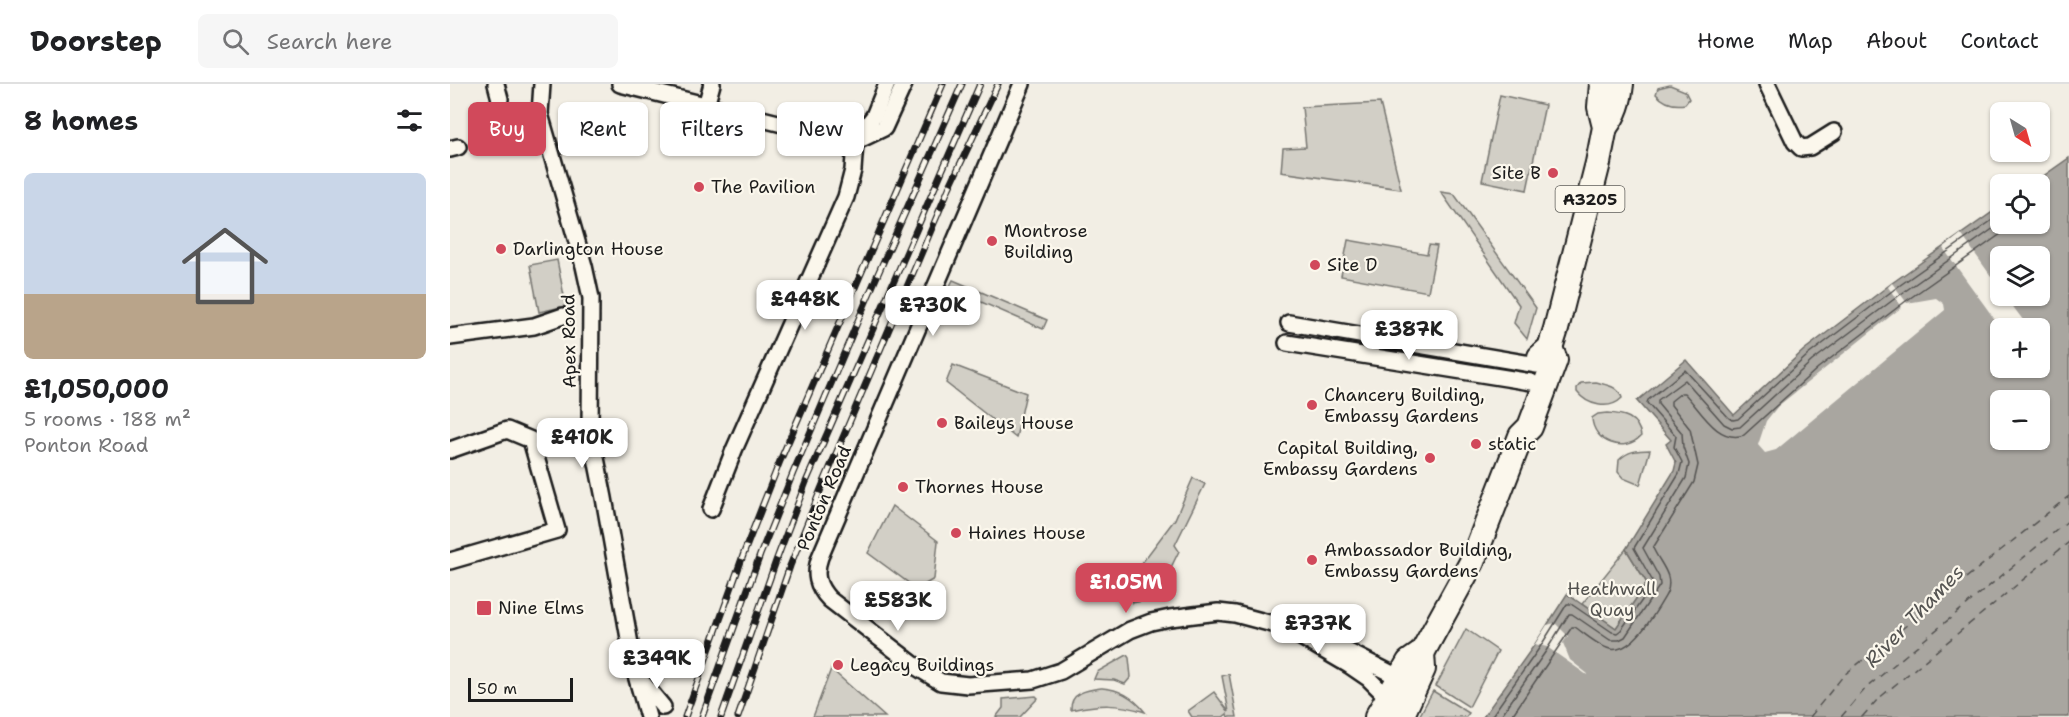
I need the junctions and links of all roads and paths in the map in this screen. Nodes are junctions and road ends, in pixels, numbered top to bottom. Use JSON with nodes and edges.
{"nodes":[{"id":1,"x":496,"y":84,"type":"edge"},
{"id":2,"x":542,"y":84,"type":"edge"},
{"id":3,"x":621,"y":84,"type":"edge"},
{"id":4,"x":712,"y":84,"type":"edge"},
{"id":5,"x":887,"y":84,"type":"edge"},
{"id":6,"x":904,"y":84,"type":"edge"},
{"id":7,"x":1022,"y":84,"type":"edge"},
{"id":8,"x":1602,"y":84,"type":"edge"},
{"id":9,"x":1621,"y":84,"type":"edge"},
{"id":10,"x":1767,"y":84,"type":"edge"},
{"id":11,"x":676,"y":91,"type":"edge"},
{"id":12,"x":499,"y":102,"type":"edge"},
{"id":13,"x":698,"y":102,"type":"edge"},
{"id":14,"x":707,"y":102,"type":"edge"},
{"id":15,"x":1605,"y":127,"type":"junction"},
{"id":16,"x":864,"y":129,"type":"edge"},
{"id":17,"x":1834,"y":132,"type":"dead end"},
{"id":18,"x":864,"y":138,"type":"edge"},
{"id":19,"x":854,"y":156,"type":"edge"},
{"id":20,"x":563,"y":316,"type":"dead end"},
{"id":21,"x":1288,"y":323,"type":"dead end"},
{"id":22,"x":450,"y":338,"type":"edge"},
{"id":23,"x":1287,"y":343,"type":"dead end"},
{"id":24,"x":1539,"y":365,"type":"junction"},
{"id":25,"x":1521,"y":436,"type":"junction"},
{"id":26,"x":450,"y":450,"type":"edge"},
{"id":27,"x":711,"y":508,"type":"dead end"},
{"id":28,"x":450,"y":561,"type":"edge"},
{"id":29,"x":1284,"y":627,"type":"junction"},
{"id":30,"x":634,"y":672,"type":"junction"},
{"id":31,"x":1398,"y":700,"type":"edge"},
{"id":32,"x":660,"y":712,"type":"edge"},
{"id":33,"x":648,"y":717,"type":"edge"}],
"edges":[{"from":1,"to":12,"type":"street"},
{"from":2,"to":30,"type":"street","name":"Apex Road"},
{"from":3,"to":11,"type":"street"},
{"from":4,"to":14,"type":"street"},
{"from":5,"to":16,"type":"street"},
{"from":6,"to":18,"type":"street"},
{"from":7,"to":29,"type":"street","name":"Ponton Road"},
{"from":8,"to":15,"type":"highway","number":"A3205"},
{"from":9,"to":15,"type":"highway","number":"A3205"},
{"from":10,"to":17,"type":"street"},
{"from":11,"to":13,"type":"street"},
{"from":15,"to":24,"type":"highway","number":"A3205"},
{"from":19,"to":27,"type":"street"},
{"from":20,"to":22,"type":"street"},
{"from":21,"to":24,"type":"street"},
{"from":23,"to":24,"type":"street"},
{"from":24,"to":25,"type":"highway","number":"A3205"},
{"from":24,"to":25,"type":"highway","number":"A3205"},
{"from":25,"to":31,"type":"highway","number":"A3205"},
{"from":26,"to":28,"type":"street"},
{"from":29,"to":31,"type":"street","name":"Ponton Road"},
{"from":29,"to":31,"type":"street","name":"Ponton Road"},
{"from":30,"to":32,"type":"street"},
{"from":30,"to":33,"type":"street","name":"Apex Road"}]}
